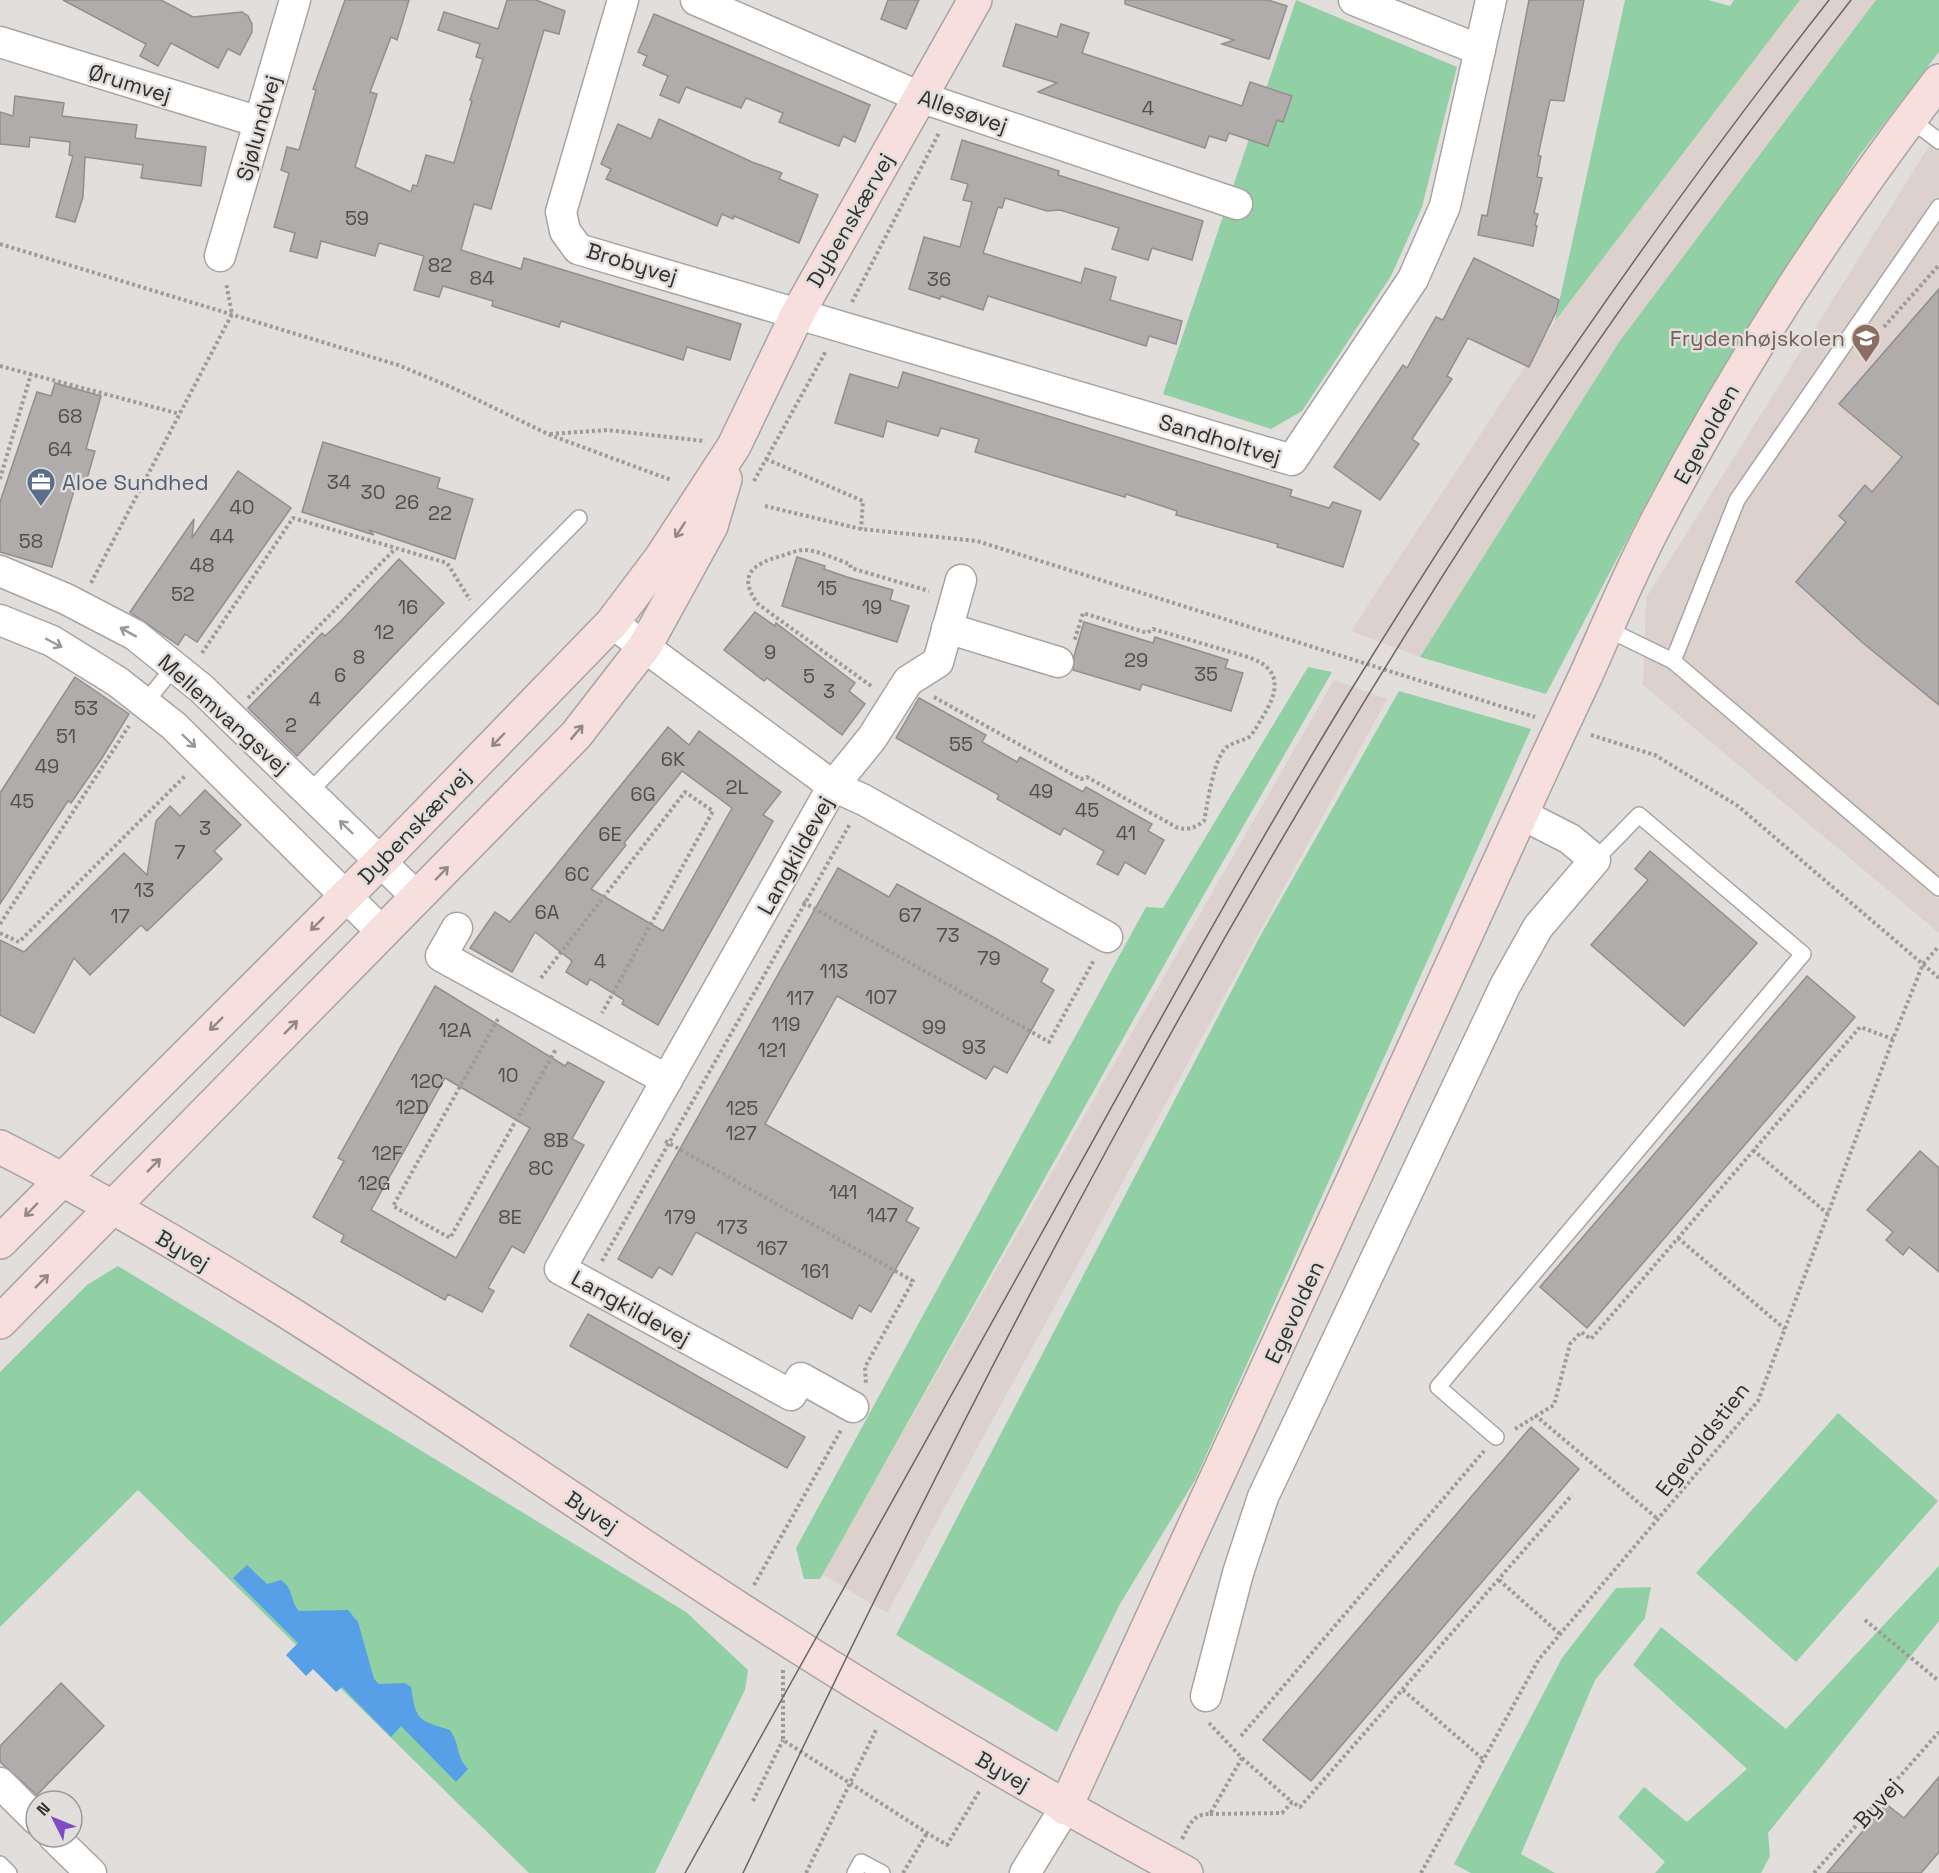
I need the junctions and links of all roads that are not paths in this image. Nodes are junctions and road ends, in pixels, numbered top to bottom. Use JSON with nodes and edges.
{"nodes":[{"id":1,"x":295,"y":0,"type":"edge"},
{"id":2,"x":623,"y":0,"type":"edge"},
{"id":3,"x":696,"y":0,"type":"edge"},
{"id":4,"x":975,"y":0,"type":"edge"},
{"id":5,"x":1354,"y":0,"type":"edge"},
{"id":6,"x":1491,"y":0,"type":"edge"},
{"id":7,"x":0,"y":42,"type":"edge"},
{"id":8,"x":1480,"y":50,"type":"junction"},
{"id":9,"x":1939,"y":81,"type":"edge"},
{"id":10,"x":920,"y":97,"type":"junction"},
{"id":11,"x":1910,"y":119,"type":"junction"},
{"id":12,"x":259,"y":123,"type":"junction"},
{"id":13,"x":1939,"y":141,"type":"edge"},
{"id":14,"x":1237,"y":204,"type":"dead end"},
{"id":15,"x":1939,"y":207,"type":"edge"},
{"id":16,"x":220,"y":256,"type":"dead end"},
{"id":17,"x":798,"y":313,"type":"junction"},
{"id":18,"x":734,"y":446,"type":"junction"},
{"id":19,"x":579,"y":519,"type":"dead end"},
{"id":20,"x":0,"y":571,"type":"edge"},
{"id":21,"x":958,"y":590,"type":"road end"},
{"id":22,"x":0,"y":620,"type":"edge"},
{"id":23,"x":612,"y":623,"type":"junction"},
{"id":24,"x":947,"y":628,"type":"junction"},
{"id":25,"x":1607,"y":629,"type":"junction"},
{"id":26,"x":645,"y":646,"type":"junction"},
{"id":27,"x":1673,"y":661,"type":"junction"},
{"id":28,"x":1058,"y":662,"type":"road end"},
{"id":29,"x":174,"y":667,"type":"junction"},
{"id":30,"x":145,"y":703,"type":"junction"},
{"id":31,"x":833,"y":786,"type":"junction"},
{"id":32,"x":309,"y":792,"type":"junction"},
{"id":33,"x":1521,"y":814,"type":"junction"},
{"id":34,"x":1595,"y":860,"type":"junction"},
{"id":35,"x":381,"y":861,"type":"junction"},
{"id":36,"x":1939,"y":888,"type":"edge"},
{"id":37,"x":346,"y":895,"type":"junction"},
{"id":38,"x":418,"y":898,"type":"junction"},
{"id":39,"x":457,"y":928,"type":"dead end"},
{"id":40,"x":383,"y":933,"type":"junction"},
{"id":41,"x":1107,"y":937,"type":"road end"},
{"id":42,"x":667,"y":1080,"type":"junction"},
{"id":43,"x":0,"y":1147,"type":"edge"},
{"id":44,"x":61,"y":1178,"type":"junction"},
{"id":45,"x":112,"y":1207,"type":"junction"},
{"id":46,"x":0,"y":1242,"type":"edge"},
{"id":47,"x":0,"y":1322,"type":"edge"},
{"id":48,"x":854,"y":1407,"type":"road end"},
{"id":49,"x":1496,"y":1437,"type":"road end"},
{"id":50,"x":1206,"y":1696,"type":"road end"},
{"id":51,"x":0,"y":1783,"type":"edge"},
{"id":52,"x":24,"y":1807,"type":"edge"},
{"id":53,"x":1065,"y":1808,"type":"junction"},
{"id":54,"x":66,"y":1849,"type":"edge"},
{"id":55,"x":0,"y":1864,"type":"edge"},
{"id":56,"x":1177,"y":1868,"type":"edge"},
{"id":57,"x":9,"y":1873,"type":"edge"},
{"id":58,"x":91,"y":1873,"type":"edge"},
{"id":59,"x":855,"y":1873,"type":"edge"},
{"id":60,"x":882,"y":1873,"type":"edge"},
{"id":61,"x":1026,"y":1873,"type":"edge"},
{"id":62,"x":1046,"y":1873,"type":"edge"}],
"edges":[{"from":1,"to":12,"type":"street","name":"Sjølundvej"},
{"from":2,"to":17,"type":"street","name":"Brobyvej"},
{"from":3,"to":10,"type":"street","name":"Allesøvej"},
{"from":4,"to":10,"type":"street","name":"Dybenskærvej"},
{"from":5,"to":8,"type":"street"},
{"from":6,"to":8,"type":"street","name":"Sandholtvej"},
{"from":7,"to":12,"type":"street","name":"Ørumvej"},
{"from":8,"to":17,"type":"street","name":"Sandholtvej"},
{"from":9,"to":11,"type":"street","name":"Egevolden"},
{"from":10,"to":14,"type":"street","name":"Allesøvej"},
{"from":10,"to":17,"type":"street","name":"Dybenskærvej"},
{"from":11,"to":13,"type":"lane"},
{"from":11,"to":25,"type":"street","name":"Egevolden"},
{"from":12,"to":16,"type":"street","name":"Sjølundvej"},
{"from":15,"to":27,"type":"lane"},
{"from":17,"to":18,"type":"street","name":"Dybenskærvej"},
{"from":18,"to":23,"type":"street","name":"Dybenskærvej","one_way":true},
{"from":18,"to":26,"type":"street","name":"Dybenskærvej"},
{"from":19,"to":32,"type":"lane"},
{"from":29,"to":20,"type":"street","name":"Mellemvangsvej","one_way":true},
{"from":21,"to":24,"type":"street","name":"Langkildevej"},
{"from":22,"to":30,"type":"street","name":"Mellemvangsvej","one_way":true},
{"from":23,"to":26,"type":"street","name":"Langkildevej"},
{"from":23,"to":35,"type":"street","name":"Dybenskærvej","one_way":true},
{"from":24,"to":28,"type":"street"},
{"from":24,"to":31,"type":"street","name":"Langkildevej"},
{"from":25,"to":27,"type":"lane"},
{"from":25,"to":33,"type":"street","name":"Egevolden","bridge":true},
{"from":26,"to":31,"type":"street","name":"Langkildevej"},
{"from":38,"to":26,"type":"street","name":"Dybenskærvej","one_way":true},
{"from":27,"to":36,"type":"lane"},
{"from":29,"to":30,"type":"lane"},
{"from":29,"to":32,"type":"street","name":"Mellemvangsvej"},
{"from":30,"to":37,"type":"street","name":"Mellemvangsvej","one_way":true},
{"from":31,"to":41,"type":"street","name":"Langkildevej"},
{"from":31,"to":42,"type":"street","name":"Langkildevej"},
{"from":35,"to":32,"type":"street","name":"Mellemvangsvej","one_way":true},
{"from":33,"to":34,"type":"street"},
{"from":33,"to":53,"type":"street","name":"Egevolden"},
{"from":34,"to":49,"type":"lane"},
{"from":34,"to":50,"type":"street"},
{"from":35,"to":37,"type":"street","name":"Dybenskærvej"},
{"from":35,"to":38,"type":"street","name":"Mellemvangsvej"},
{"from":37,"to":40,"type":"street","name":"Mellemvangsvej"},
{"from":37,"to":44,"type":"street","name":"Dybenskærvej","one_way":true},
{"from":38,"to":40,"type":"street","name":"Dybenskærvej"},
{"from":39,"to":42,"type":"street"},
{"from":45,"to":40,"type":"street","name":"Dybenskærvej","one_way":true},
{"from":42,"to":48,"type":"street","name":"Langkildevej"},
{"from":43,"to":44,"type":"street","name":"Byvej"},
{"from":44,"to":45,"type":"street","name":"Byvej"},
{"from":44,"to":46,"type":"street","name":"Dybenskærvej","one_way":true},
{"from":47,"to":45,"type":"street","name":"Dybenskærvej","one_way":true},
{"from":45,"to":53,"type":"street","name":"Byvej"},
{"from":51,"to":52,"type":"street"},
{"from":53,"to":56,"type":"street","name":"Byvej"},
{"from":53,"to":61,"type":"street","name":"Egevolden"},
{"from":53,"to":62,"type":"street","name":"Egevolden"},
{"from":54,"to":58,"type":"street"},
{"from":55,"to":57,"type":"lane"},
{"from":59,"to":60,"type":"lane"}]}
